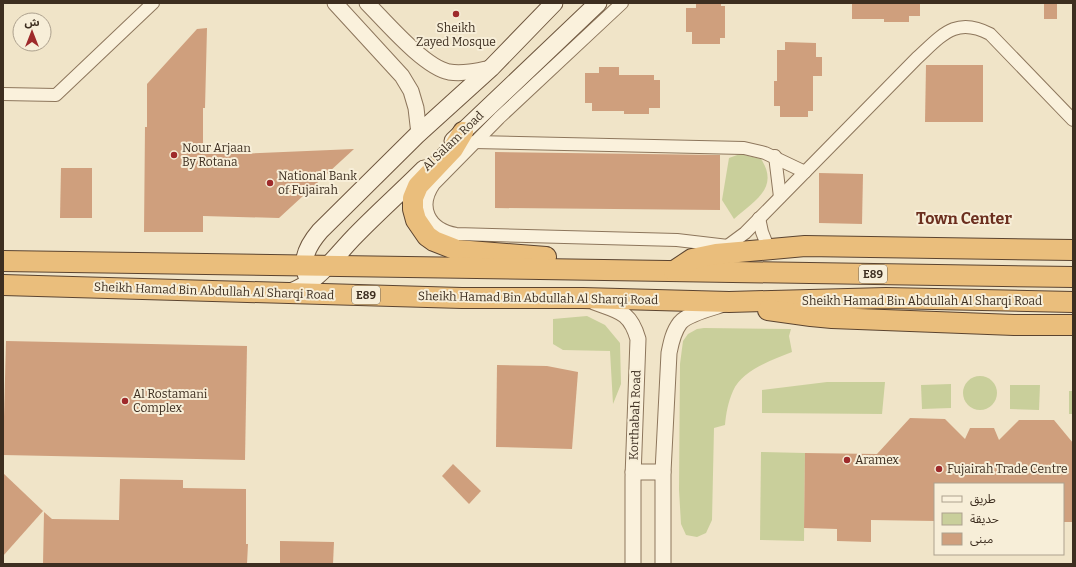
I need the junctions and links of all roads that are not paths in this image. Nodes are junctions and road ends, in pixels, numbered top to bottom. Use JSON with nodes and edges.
{"nodes":[{"id":1,"x":153,"y":3,"type":"edge"},
{"id":2,"x":335,"y":3,"type":"edge"},
{"id":3,"x":367,"y":3,"type":"edge"},
{"id":4,"x":554,"y":3,"type":"edge"},
{"id":5,"x":598,"y":3,"type":"edge"},
{"id":6,"x":622,"y":3,"type":"edge"},
{"id":7,"x":491,"y":68,"type":"junction"},
{"id":8,"x":3,"y":94,"type":"edge"},
{"id":9,"x":1073,"y":120,"type":"edge"},
{"id":10,"x":419,"y":134,"type":"junction"},
{"id":11,"x":468,"y":137,"type":"junction"},
{"id":12,"x":775,"y":156,"type":"junction"},
{"id":13,"x":805,"y":172,"type":"junction"},
{"id":14,"x":780,"y":197,"type":"junction"},
{"id":15,"x":759,"y":218,"type":"junction"},
{"id":16,"x":722,"y":250,"type":"junction"},
{"id":17,"x":769,"y":250,"type":"junction"},
{"id":18,"x":1073,"y":250,"type":"edge"},
{"id":19,"x":3,"y":261,"type":"edge"},
{"id":20,"x":274,"y":264,"type":"junction"},
{"id":21,"x":328,"y":266,"type":"junction"},
{"id":22,"x":588,"y":270,"type":"junction"},
{"id":23,"x":633,"y":271,"type":"junction"},
{"id":24,"x":674,"y":272,"type":"junction"},
{"id":25,"x":307,"y":274,"type":"junction"},
{"id":26,"x":1073,"y":277,"type":"edge"},
{"id":27,"x":3,"y":285,"type":"edge"},
{"id":28,"x":71,"y":287,"type":"junction"},
{"id":29,"x":288,"y":293,"type":"junction"},
{"id":30,"x":329,"y":294,"type":"junction"},
{"id":31,"x":356,"y":295,"type":"junction"},
{"id":32,"x":583,"y":298,"type":"junction"},
{"id":33,"x":729,"y":302,"type":"junction"},
{"id":34,"x":1073,"y":302,"type":"edge"},
{"id":35,"x":1073,"y":326,"type":"edge"},
{"id":36,"x":633,"y":472,"type":"junction"},
{"id":37,"x":663,"y":472,"type":"junction"},
{"id":38,"x":632,"y":564,"type":"edge"},
{"id":39,"x":663,"y":564,"type":"edge"}],
"edges":[{"from":1,"to":8,"type":"street"},
{"from":2,"to":10,"type":"street"},
{"from":3,"to":7,"type":"street"},
{"from":4,"to":7,"type":"main road"},
{"from":5,"to":11,"type":"main road","name":"Al Salam Road"},
{"from":6,"to":11,"type":"street"},
{"from":7,"to":10,"type":"main road"},
{"from":9,"to":13,"type":"street"},
{"from":10,"to":25,"type":"main road"},
{"from":11,"to":12,"type":"street"},
{"from":11,"to":16,"type":"street"},
{"from":11,"to":21,"type":"main road","name":"Al Salam Road"},
{"from":11,"to":23,"type":"highway"},
{"from":12,"to":13,"type":"street"},
{"from":12,"to":14,"type":"street"},
{"from":13,"to":14,"type":"street"},
{"from":14,"to":15,"type":"street"},
{"from":15,"to":16,"type":"street"},
{"from":15,"to":17,"type":"street"},
{"from":16,"to":17,"type":"highway"},
{"from":16,"to":24,"type":"highway"},
{"from":17,"to":18,"type":"highway"},
{"from":19,"to":20,"type":"highway","name":"Sheikh Hamad Bin Abdullah Al Sharqi Road","number":"E89"},
{"from":20,"to":25,"type":"highway","name":"Sheikh Hamad Bin Abdullah Al Sharqi Road","number":"E89"},
{"from":20,"to":28,"type":"highway"},
{"from":21,"to":22,"type":"highway","name":"Sheikh Hamad Bin Abdullah Al Sharqi Road","number":"E89"},
{"from":21,"to":25,"type":"highway","name":"Sheikh Hamad Bin Abdullah Al Sharqi Road","number":"E89"},
{"from":22,"to":23,"type":"highway","name":"Sheikh Hamad Bin Abdullah Al Sharqi Road","number":"E89"},
{"from":22,"to":31,"type":"highway"},
{"from":23,"to":24,"type":"highway","name":"Sheikh Hamad Bin Abdullah Al Sharqi Road","number":"E89"},
{"from":24,"to":26,"type":"highway","name":"Sheikh Hamad Bin Abdullah Al Sharqi Road","number":"E89"},
{"from":25,"to":29,"type":"main road"},
{"from":25,"to":30,"type":"main road"},
{"from":27,"to":28,"type":"highway","name":"Sheikh Hamad Bin Abdullah Al Sharqi Road","number":"E89"},
{"from":28,"to":29,"type":"highway","name":"Sheikh Hamad Bin Abdullah Al Sharqi Road","number":"E89"},
{"from":29,"to":30,"type":"highway","name":"Sheikh Hamad Bin Abdullah Al Sharqi Road","number":"E89"},
{"from":30,"to":31,"type":"highway","name":"Sheikh Hamad Bin Abdullah Al Sharqi Road","number":"E89"},
{"from":31,"to":32,"type":"highway","name":"Sheikh Hamad Bin Abdullah Al Sharqi Road","number":"E89"},
{"from":32,"to":33,"type":"highway","name":"Sheikh Hamad Bin Abdullah Al Sharqi Road","number":"E89"},
{"from":32,"to":36,"type":"street","name":"Korthabah Road"},
{"from":33,"to":34,"type":"highway","name":"Sheikh Hamad Bin Abdullah Al Sharqi Road","number":"E89"},
{"from":33,"to":35,"type":"highway"},
{"from":33,"to":37,"type":"street"},
{"from":36,"to":37,"type":"street"},
{"from":36,"to":38,"type":"street","name":"Korthabah Road"},
{"from":37,"to":39,"type":"street"}]}
